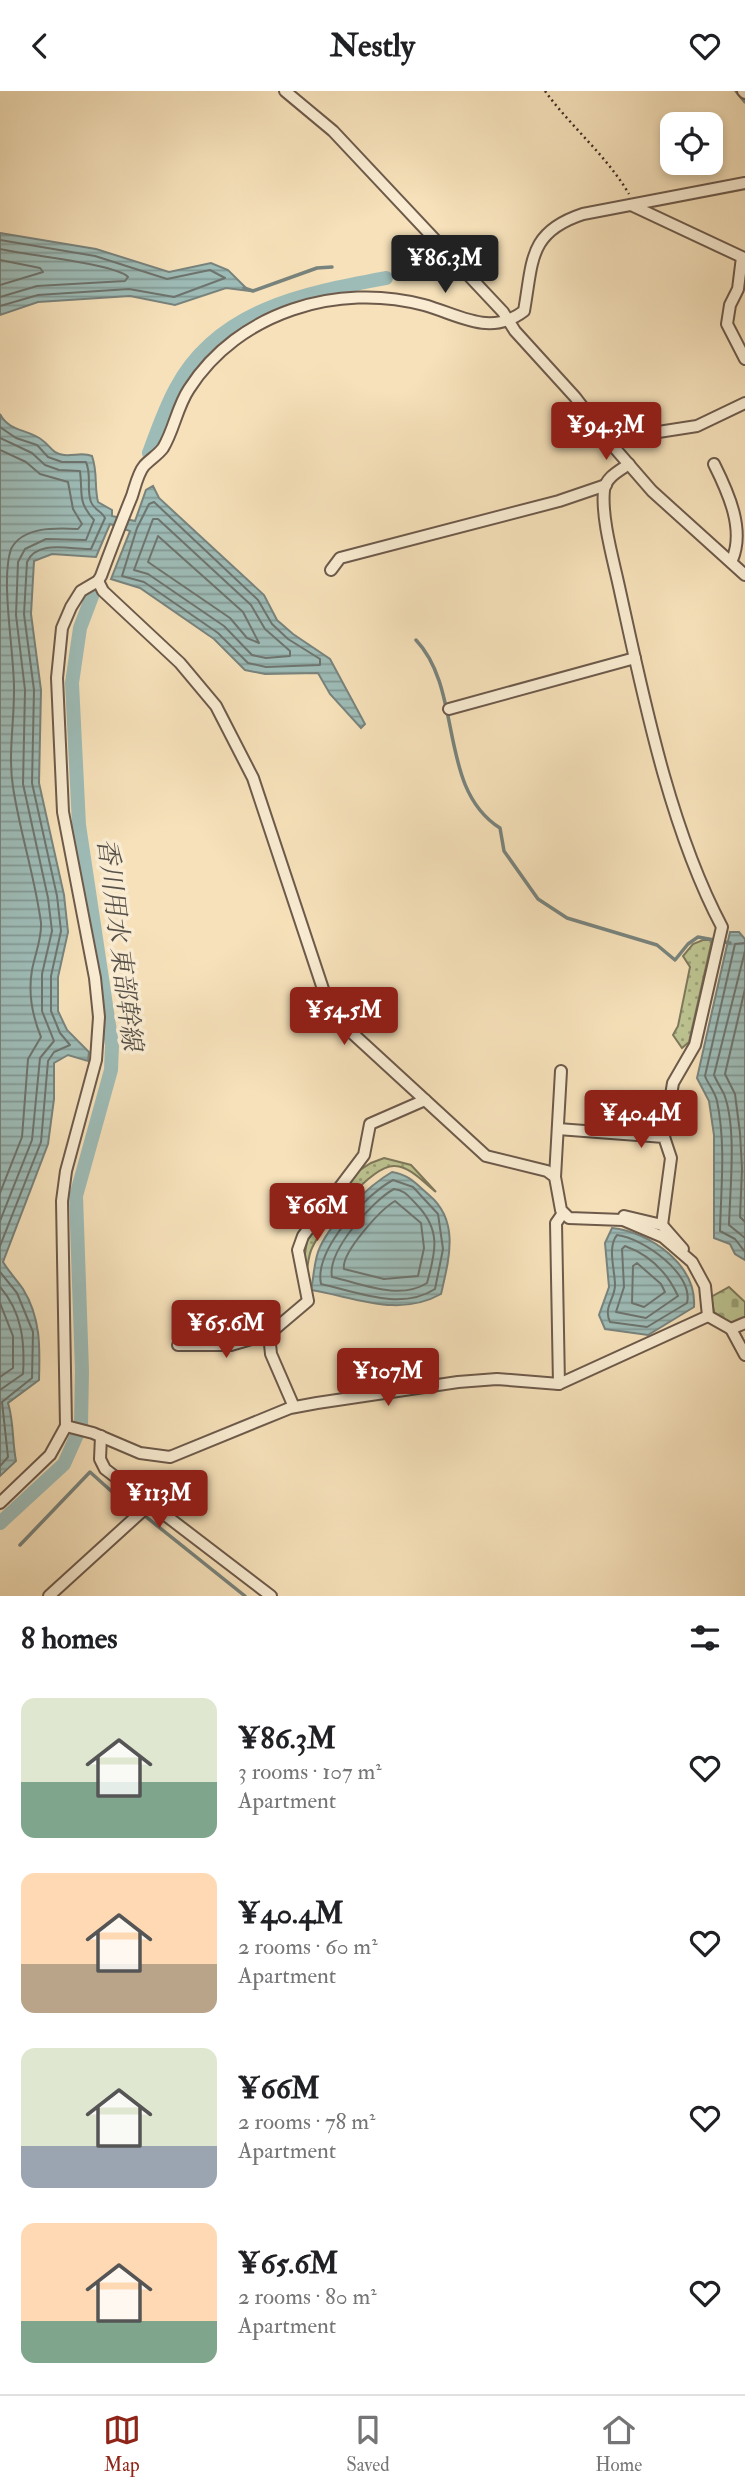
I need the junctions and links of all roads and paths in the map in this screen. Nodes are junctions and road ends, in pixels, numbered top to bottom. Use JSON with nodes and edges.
{"nodes":[{"id":1,"x":285,"y":91,"type":"edge"},
{"id":2,"x":545,"y":91,"type":"edge"},
{"id":3,"x":745,"y":183,"type":"edge"},
{"id":4,"x":633,"y":204,"type":"junction"},
{"id":5,"x":509,"y":322,"type":"junction"},
{"id":6,"x":745,"y":359,"type":"edge"},
{"id":7,"x":745,"y":403,"type":"edge"},
{"id":8,"x":612,"y":445,"type":"junction"},
{"id":9,"x":629,"y":464,"type":"junction"},
{"id":10,"x":714,"y":464,"type":"dead end"},
{"id":11,"x":606,"y":485,"type":"junction"},
{"id":12,"x":732,"y":560,"type":"junction"},
{"id":13,"x":331,"y":570,"type":"dead end"},
{"id":14,"x":745,"y":575,"type":"edge"},
{"id":15,"x":99,"y":579,"type":"junction"},
{"id":16,"x":635,"y":658,"type":"junction"},
{"id":17,"x":449,"y":709,"type":"dead end"},
{"id":18,"x":561,"y":1071,"type":"dead end"},
{"id":19,"x":425,"y":1100,"type":"junction"},
{"id":20,"x":558,"y":1129,"type":"junction"},
{"id":21,"x":664,"y":1137,"type":"junction"},
{"id":22,"x":555,"y":1177,"type":"junction"},
{"id":23,"x":564,"y":1213,"type":"junction"},
{"id":24,"x":608,"y":1220,"type":"junction"},
{"id":25,"x":662,"y":1225,"type":"junction"},
{"id":26,"x":692,"y":1262,"type":"junction"},
{"id":27,"x":708,"y":1316,"type":"junction"},
{"id":28,"x":745,"y":1323,"type":"edge"},
{"id":29,"x":731,"y":1329,"type":"junction"},
{"id":30,"x":269,"y":1334,"type":"junction"},
{"id":31,"x":178,"y":1345,"type":"dead end"},
{"id":32,"x":745,"y":1355,"type":"edge"},
{"id":33,"x":559,"y":1384,"type":"junction"},
{"id":34,"x":294,"y":1407,"type":"junction"},
{"id":35,"x":66,"y":1426,"type":"junction"},
{"id":36,"x":101,"y":1436,"type":"junction"},
{"id":37,"x":0,"y":1503,"type":"edge"},
{"id":38,"x":150,"y":1504,"type":"junction"},
{"id":39,"x":49,"y":1596,"type":"edge"},
{"id":40,"x":271,"y":1596,"type":"edge"}],
"edges":[{"from":1,"to":5,"type":"street"},
{"from":2,"to":4,"type":"path"},
{"from":3,"to":4,"type":"street"},
{"from":4,"to":5,"type":"street"},
{"from":4,"to":6,"type":"street"},
{"from":5,"to":8,"type":"street"},
{"from":5,"to":15,"type":"street"},
{"from":7,"to":8,"type":"street"},
{"from":8,"to":9,"type":"street"},
{"from":9,"to":11,"type":"street"},
{"from":9,"to":12,"type":"street"},
{"from":10,"to":12,"type":"street"},
{"from":11,"to":13,"type":"street"},
{"from":11,"to":16,"type":"street"},
{"from":12,"to":14,"type":"street"},
{"from":15,"to":19,"type":"street"},
{"from":15,"to":35,"type":"street"},
{"from":16,"to":17,"type":"street"},
{"from":16,"to":21,"type":"street"},
{"from":18,"to":20,"type":"street"},
{"from":19,"to":22,"type":"street"},
{"from":19,"to":30,"type":"street"},
{"from":20,"to":21,"type":"street"},
{"from":20,"to":22,"type":"street"},
{"from":21,"to":25,"type":"street"},
{"from":22,"to":23,"type":"street"},
{"from":23,"to":24,"type":"street"},
{"from":23,"to":33,"type":"street"},
{"from":24,"to":25,"type":"street"},
{"from":24,"to":26,"type":"street"},
{"from":25,"to":26,"type":"street"},
{"from":26,"to":27,"type":"street"},
{"from":27,"to":29,"type":"street"},
{"from":27,"to":33,"type":"street"},
{"from":28,"to":29,"type":"street"},
{"from":29,"to":32,"type":"street"},
{"from":30,"to":31,"type":"street"},
{"from":30,"to":34,"type":"street"},
{"from":33,"to":34,"type":"street"},
{"from":34,"to":36,"type":"street"},
{"from":35,"to":36,"type":"street"},
{"from":35,"to":37,"type":"street"},
{"from":36,"to":38,"type":"street"},
{"from":38,"to":39,"type":"street"},
{"from":38,"to":40,"type":"street"}]}
